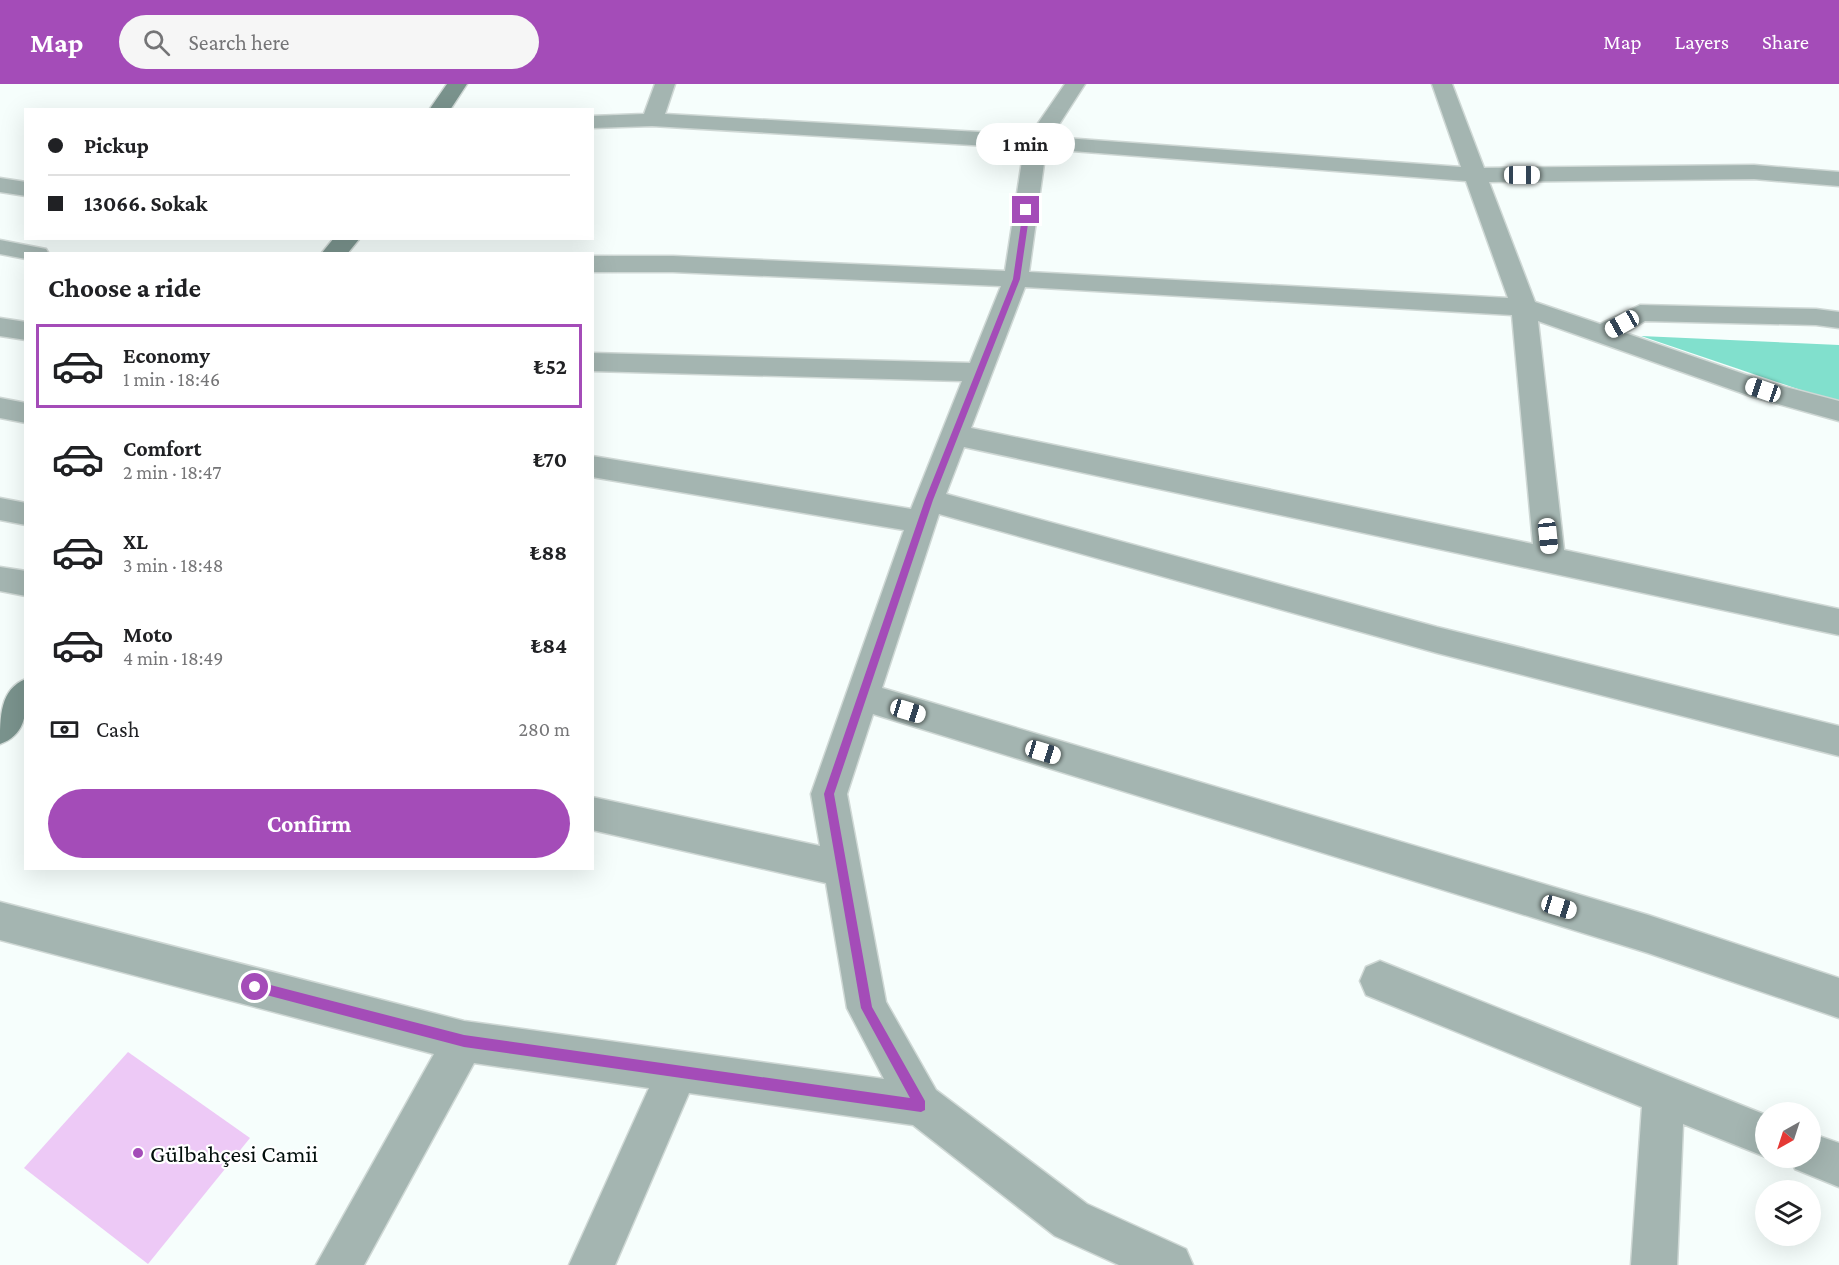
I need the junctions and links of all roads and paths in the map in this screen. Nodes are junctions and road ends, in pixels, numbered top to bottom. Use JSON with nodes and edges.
{"nodes":[{"id":1,"x":457,"y":84,"type":"edge"},
{"id":2,"x":665,"y":84,"type":"edge"},
{"id":3,"x":1075,"y":84,"type":"edge"},
{"id":4,"x":1442,"y":84,"type":"edge"},
{"id":5,"x":440,"y":108,"type":"edge"},
{"id":6,"x":652,"y":120,"type":"junction"},
{"id":7,"x":594,"y":122,"type":"edge"},
{"id":8,"x":1036,"y":142,"type":"junction"},
{"id":9,"x":1475,"y":175,"type":"junction"},
{"id":10,"x":1839,"y":179,"type":"edge"},
{"id":11,"x":0,"y":185,"type":"edge"},
{"id":12,"x":24,"y":189,"type":"edge"},
{"id":13,"x":0,"y":247,"type":"edge"},
{"id":14,"x":26,"y":252,"type":"edge"},
{"id":15,"x":594,"y":264,"type":"edge"},
{"id":16,"x":1016,"y":279,"type":"junction"},
{"id":17,"x":1524,"y":307,"type":"junction"},
{"id":18,"x":1839,"y":320,"type":"edge"},
{"id":19,"x":0,"y":327,"type":"edge"},
{"id":20,"x":24,"y":331,"type":"edge"},
{"id":21,"x":1603,"y":334,"type":"junction"},
{"id":22,"x":594,"y":362,"type":"edge"},
{"id":23,"x":979,"y":372,"type":"junction"},
{"id":24,"x":0,"y":408,"type":"edge"},
{"id":25,"x":1839,"y":411,"type":"edge"},
{"id":26,"x":24,"y":413,"type":"edge"},
{"id":27,"x":955,"y":435,"type":"junction"},
{"id":28,"x":594,"y":466,"type":"edge"},
{"id":29,"x":0,"y":509,"type":"edge"},
{"id":30,"x":926,"y":511,"type":"junction"},
{"id":31,"x":24,"y":514,"type":"edge"},
{"id":32,"x":1551,"y":559,"type":"junction"},
{"id":33,"x":0,"y":579,"type":"edge"},
{"id":34,"x":24,"y":584,"type":"edge"},
{"id":35,"x":1839,"y":622,"type":"edge"},
{"id":36,"x":24,"y":696,"type":"edge"},
{"id":37,"x":863,"y":698,"type":"junction"},
{"id":38,"x":0,"y":729,"type":"edge"},
{"id":39,"x":1839,"y":741,"type":"edge"},
{"id":40,"x":594,"y":813,"type":"edge"},
{"id":41,"x":843,"y":869,"type":"junction"},
{"id":42,"x":0,"y":921,"type":"edge"},
{"id":43,"x":1380,"y":981,"type":"dead end"},
{"id":44,"x":1839,"y":998,"type":"edge"},
{"id":45,"x":464,"y":1041,"type":"junction"},
{"id":46,"x":678,"y":1071,"type":"junction"},
{"id":47,"x":1664,"y":1095,"type":"junction"},
{"id":48,"x":921,"y":1105,"type":"junction"},
{"id":49,"x":1755,"y":1132,"type":"edge"},
{"id":50,"x":1821,"y":1159,"type":"edge"},
{"id":51,"x":1839,"y":1166,"type":"edge"},
{"id":52,"x":339,"y":1265,"type":"edge"},
{"id":53,"x":592,"y":1265,"type":"edge"},
{"id":54,"x":1170,"y":1265,"type":"edge"},
{"id":55,"x":1654,"y":1265,"type":"edge"}],
"edges":[{"from":1,"to":5,"type":"main road"},
{"from":2,"to":6,"type":"street"},
{"from":3,"to":8,"type":"street"},
{"from":4,"to":9,"type":"street"},
{"from":6,"to":7,"type":"street"},
{"from":6,"to":8,"type":"street"},
{"from":8,"to":9,"type":"street"},
{"from":8,"to":16,"type":"street"},
{"from":9,"to":10,"type":"street"},
{"from":9,"to":17,"type":"street"},
{"from":11,"to":12,"type":"street"},
{"from":13,"to":14,"type":"street"},
{"from":15,"to":16,"type":"street"},
{"from":16,"to":17,"type":"street"},
{"from":16,"to":23,"type":"street"},
{"from":17,"to":21,"type":"street"},
{"from":17,"to":32,"type":"street"},
{"from":18,"to":21,"type":"street"},
{"from":19,"to":20,"type":"street"},
{"from":21,"to":25,"type":"street"},
{"from":22,"to":23,"type":"street"},
{"from":23,"to":27,"type":"street"},
{"from":24,"to":26,"type":"street"},
{"from":27,"to":30,"type":"street"},
{"from":27,"to":32,"type":"street"},
{"from":28,"to":30,"type":"street"},
{"from":29,"to":31,"type":"street"},
{"from":30,"to":37,"type":"street"},
{"from":30,"to":39,"type":"street"},
{"from":32,"to":35,"type":"street"},
{"from":33,"to":34,"type":"street"},
{"from":36,"to":38,"type":"main road"},
{"from":37,"to":41,"type":"street"},
{"from":37,"to":44,"type":"street"},
{"from":40,"to":41,"type":"street"},
{"from":41,"to":48,"type":"street"},
{"from":42,"to":45,"type":"street"},
{"from":43,"to":47,"type":"street"},
{"from":45,"to":46,"type":"street"},
{"from":45,"to":52,"type":"street"},
{"from":46,"to":48,"type":"street"},
{"from":46,"to":53,"type":"street"},
{"from":47,"to":49,"type":"street"},
{"from":47,"to":55,"type":"street"},
{"from":48,"to":54,"type":"street"},
{"from":50,"to":51,"type":"street"}]}
